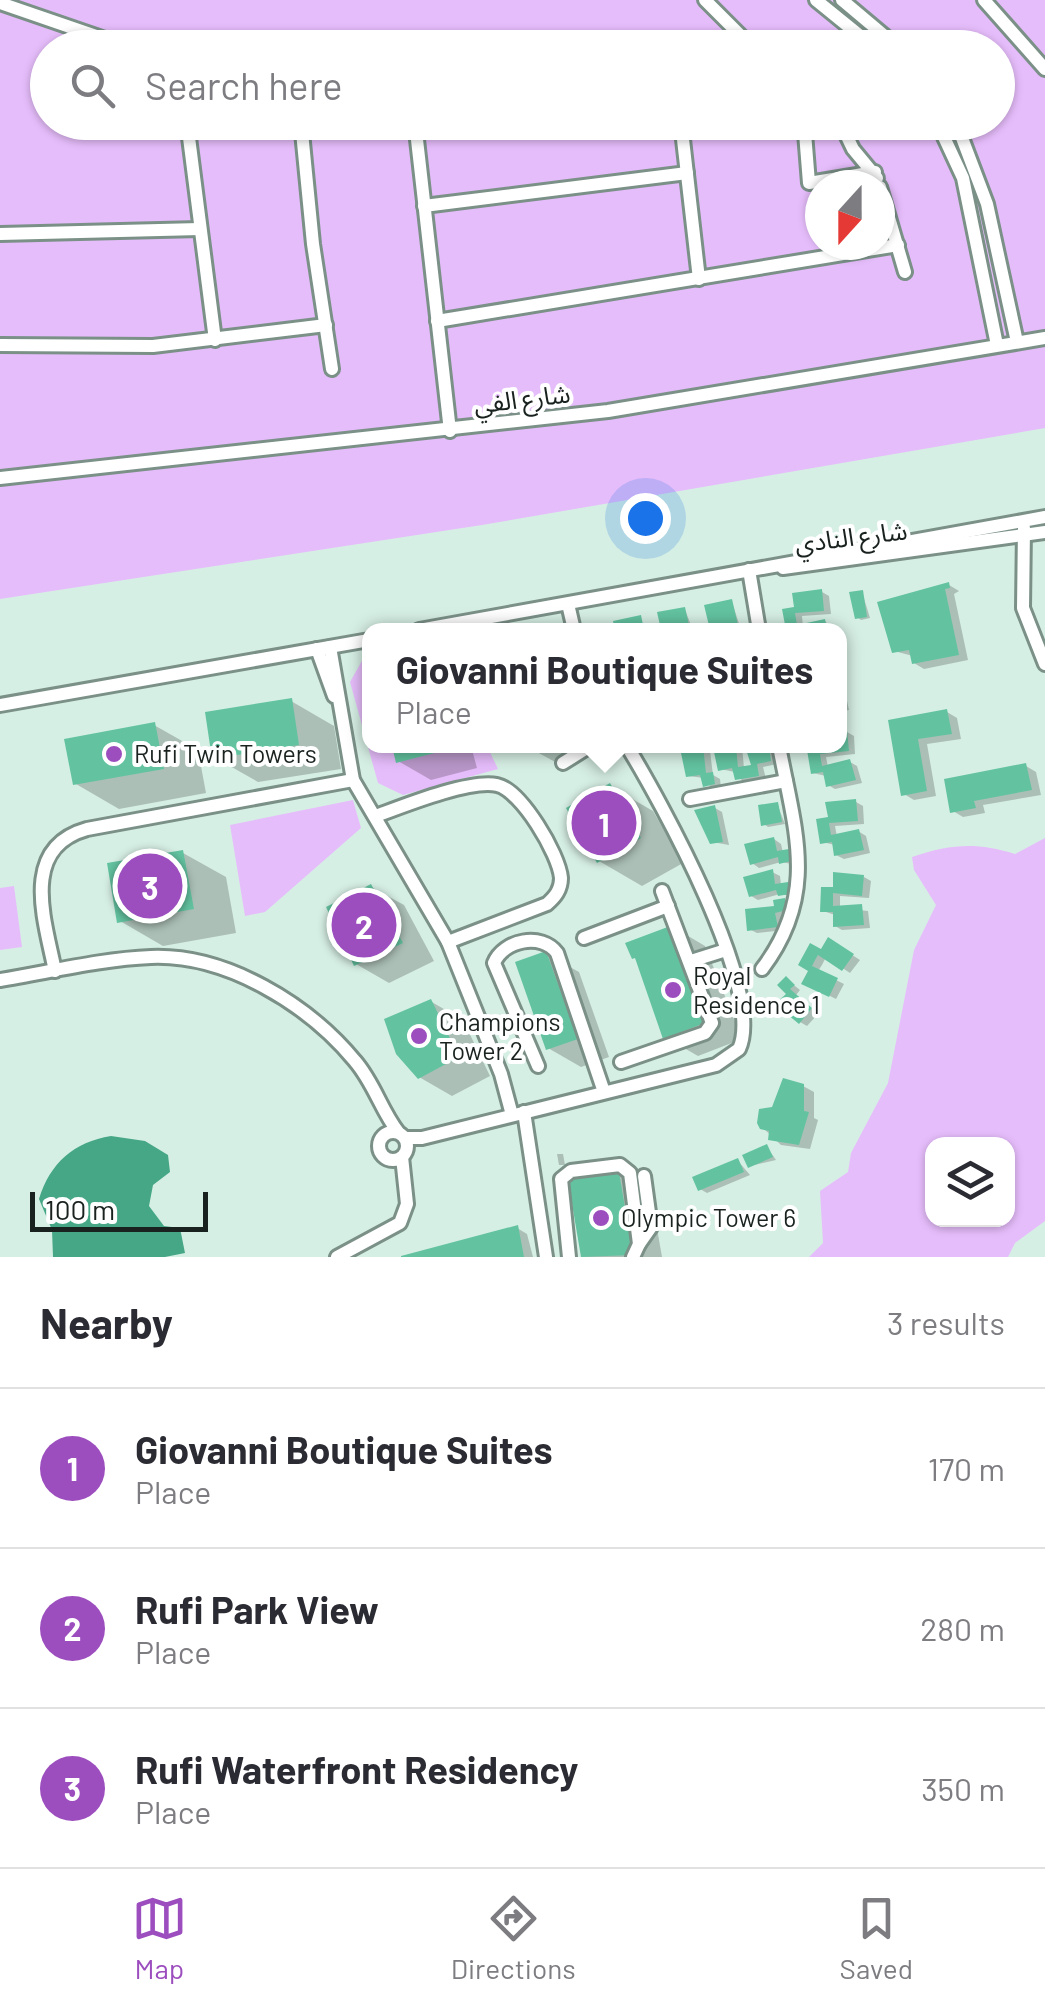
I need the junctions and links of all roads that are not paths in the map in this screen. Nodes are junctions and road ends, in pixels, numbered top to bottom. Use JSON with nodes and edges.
{"nodes":[{"id":1,"x":705,"y":0,"type":"edge"},
{"id":2,"x":816,"y":0,"type":"edge"},
{"id":3,"x":842,"y":0,"type":"edge"},
{"id":4,"x":984,"y":0,"type":"edge"},
{"id":5,"x":0,"y":2,"type":"edge"},
{"id":6,"x":80,"y":30,"type":"edge"},
{"id":7,"x":731,"y":30,"type":"edge"},
{"id":8,"x":853,"y":30,"type":"edge"},
{"id":9,"x":878,"y":30,"type":"edge"},
{"id":10,"x":1011,"y":30,"type":"edge"},
{"id":11,"x":1015,"y":35,"type":"edge"},
{"id":12,"x":1045,"y":69,"type":"edge"},
{"id":13,"x":188,"y":140,"type":"edge"},
{"id":14,"x":304,"y":140,"type":"edge"},
{"id":15,"x":417,"y":140,"type":"edge"},
{"id":16,"x":683,"y":140,"type":"edge"},
{"id":17,"x":806,"y":140,"type":"edge"},
{"id":18,"x":850,"y":140,"type":"edge"},
{"id":19,"x":945,"y":140,"type":"edge"},
{"id":20,"x":963,"y":140,"type":"edge"},
{"id":21,"x":808,"y":170,"type":"edge"},
{"id":22,"x":869,"y":170,"type":"edge"},
{"id":23,"x":687,"y":173,"type":"junction"},
{"id":24,"x":424,"y":206,"type":"junction"},
{"id":25,"x":200,"y":229,"type":"junction"},
{"id":26,"x":0,"y":234,"type":"edge"},
{"id":27,"x":895,"y":236,"type":"edge"},
{"id":28,"x":898,"y":245,"type":"junction"},
{"id":29,"x":906,"y":272,"type":"dead end"},
{"id":30,"x":700,"y":278,"type":"junction"},
{"id":31,"x":437,"y":321,"type":"junction"},
{"id":32,"x":326,"y":325,"type":"junction"},
{"id":33,"x":1045,"y":338,"type":"edge"},
{"id":34,"x":214,"y":340,"type":"junction"},
{"id":35,"x":1017,"y":342,"type":"junction"},
{"id":36,"x":0,"y":345,"type":"edge"},
{"id":37,"x":997,"y":345,"type":"junction"},
{"id":38,"x":332,"y":369,"type":"dead end"},
{"id":39,"x":450,"y":430,"type":"junction"},
{"id":40,"x":0,"y":478,"type":"edge"},
{"id":41,"x":1045,"y":518,"type":"edge"},
{"id":42,"x":1024,"y":528,"type":"junction"},
{"id":43,"x":1045,"y":532,"type":"edge"},
{"id":44,"x":749,"y":570,"type":"junction"},
{"id":45,"x":568,"y":604,"type":"junction"},
{"id":46,"x":460,"y":623,"type":"edge"},
{"id":47,"x":572,"y":623,"type":"edge"},
{"id":48,"x":758,"y":623,"type":"edge"},
{"id":49,"x":362,"y":641,"type":"edge"},
{"id":50,"x":324,"y":648,"type":"junction"},
{"id":51,"x":1045,"y":664,"type":"edge"},
{"id":52,"x":0,"y":705,"type":"edge"},
{"id":53,"x":578,"y":753,"type":"edge"},
{"id":54,"x":631,"y":753,"type":"edge"},
{"id":55,"x":781,"y":753,"type":"edge"},
{"id":56,"x":563,"y":762,"type":"dead end"},
{"id":57,"x":353,"y":780,"type":"junction"},
{"id":58,"x":786,"y":780,"type":"junction"},
{"id":59,"x":690,"y":799,"type":"dead end"},
{"id":60,"x":376,"y":816,"type":"junction"},
{"id":61,"x":662,"y":891,"type":"dead end"},
{"id":62,"x":668,"y":906,"type":"junction"},
{"id":63,"x":584,"y":938,"type":"dead end"},
{"id":64,"x":448,"y":942,"type":"junction"},
{"id":65,"x":726,"y":950,"type":"junction"},
{"id":66,"x":691,"y":961,"type":"junction"},
{"id":67,"x":762,"y":969,"type":"dead end"},
{"id":68,"x":56,"y":971,"type":"junction"},
{"id":69,"x":0,"y":980,"type":"edge"},
{"id":70,"x":621,"y":1062,"type":"dead end"},
{"id":71,"x":538,"y":1066,"type":"dead end"},
{"id":72,"x":604,"y":1092,"type":"junction"},
{"id":73,"x":518,"y":1114,"type":"junction"},
{"id":74,"x":398,"y":1145,"type":"junction"},
{"id":75,"x":644,"y":1176,"type":"dead end"},
{"id":76,"x":560,"y":1183,"type":"junction"},
{"id":77,"x":537,"y":1189,"type":"junction"},
{"id":78,"x":636,"y":1251,"type":"edge"},
{"id":79,"x":337,"y":1257,"type":"edge"},
{"id":80,"x":546,"y":1257,"type":"edge"},
{"id":81,"x":569,"y":1257,"type":"edge"}],
"edges":[{"from":1,"to":7,"type":"street"},
{"from":2,"to":8,"type":"street"},
{"from":3,"to":9,"type":"street"},
{"from":4,"to":10,"type":"street"},
{"from":5,"to":6,"type":"street"},
{"from":11,"to":12,"type":"street"},
{"from":13,"to":25,"type":"street"},
{"from":14,"to":32,"type":"street"},
{"from":15,"to":24,"type":"street"},
{"from":16,"to":23,"type":"street"},
{"from":17,"to":21,"type":"street"},
{"from":18,"to":22,"type":"street"},
{"from":19,"to":37,"type":"street"},
{"from":20,"to":35,"type":"street"},
{"from":23,"to":24,"type":"street"},
{"from":23,"to":30,"type":"street"},
{"from":24,"to":31,"type":"street"},
{"from":25,"to":26,"type":"street"},
{"from":25,"to":34,"type":"street"},
{"from":27,"to":28,"type":"street"},
{"from":28,"to":29,"type":"street"},
{"from":28,"to":30,"type":"street"},
{"from":30,"to":31,"type":"street"},
{"from":31,"to":39,"type":"street"},
{"from":32,"to":34,"type":"street"},
{"from":32,"to":38,"type":"street"},
{"from":33,"to":35,"type":"street","name":"شارع الفي"},
{"from":34,"to":36,"type":"street"},
{"from":35,"to":37,"type":"street","name":"شارع الفي"},
{"from":37,"to":39,"type":"street","name":"شارع الفي"},
{"from":39,"to":40,"type":"street","name":"شارع الفي"},
{"from":41,"to":42,"type":"street","name":"شارع النادي"},
{"from":42,"to":43,"type":"street","name":"شارع النادي"},
{"from":42,"to":44,"type":"street","name":"شارع النادي"},
{"from":42,"to":51,"type":"street"},
{"from":44,"to":45,"type":"street","name":"شارع النادي"},
{"from":44,"to":48,"type":"street"},
{"from":45,"to":46,"type":"street","name":"شارع النادي"},
{"from":45,"to":47,"type":"street"},
{"from":49,"to":50,"type":"street"},
{"from":50,"to":52,"type":"street"},
{"from":50,"to":57,"type":"street"},
{"from":53,"to":56,"type":"street"},
{"from":54,"to":65,"type":"street"},
{"from":55,"to":58,"type":"street"},
{"from":57,"to":60,"type":"street"},
{"from":57,"to":68,"type":"street"},
{"from":58,"to":59,"type":"street"},
{"from":58,"to":67,"type":"street"},
{"from":60,"to":64,"type":"street"},
{"from":60,"to":64,"type":"street"},
{"from":61,"to":62,"type":"street"},
{"from":62,"to":63,"type":"street"},
{"from":62,"to":66,"type":"street"},
{"from":64,"to":73,"type":"street"},
{"from":65,"to":66,"type":"street"},
{"from":65,"to":72,"type":"street"},
{"from":66,"to":70,"type":"street"},
{"from":68,"to":69,"type":"street"},
{"from":68,"to":74,"type":"street"},
{"from":71,"to":72,"type":"street"},
{"from":72,"to":73,"type":"street"},
{"from":73,"to":74,"type":"street"},
{"from":73,"to":77,"type":"street"},
{"from":74,"to":79,"type":"street"},
{"from":75,"to":78,"type":"street"},
{"from":76,"to":77,"type":"street"},
{"from":76,"to":78,"type":"street"},
{"from":76,"to":81,"type":"street"},
{"from":77,"to":80,"type":"street"}]}
